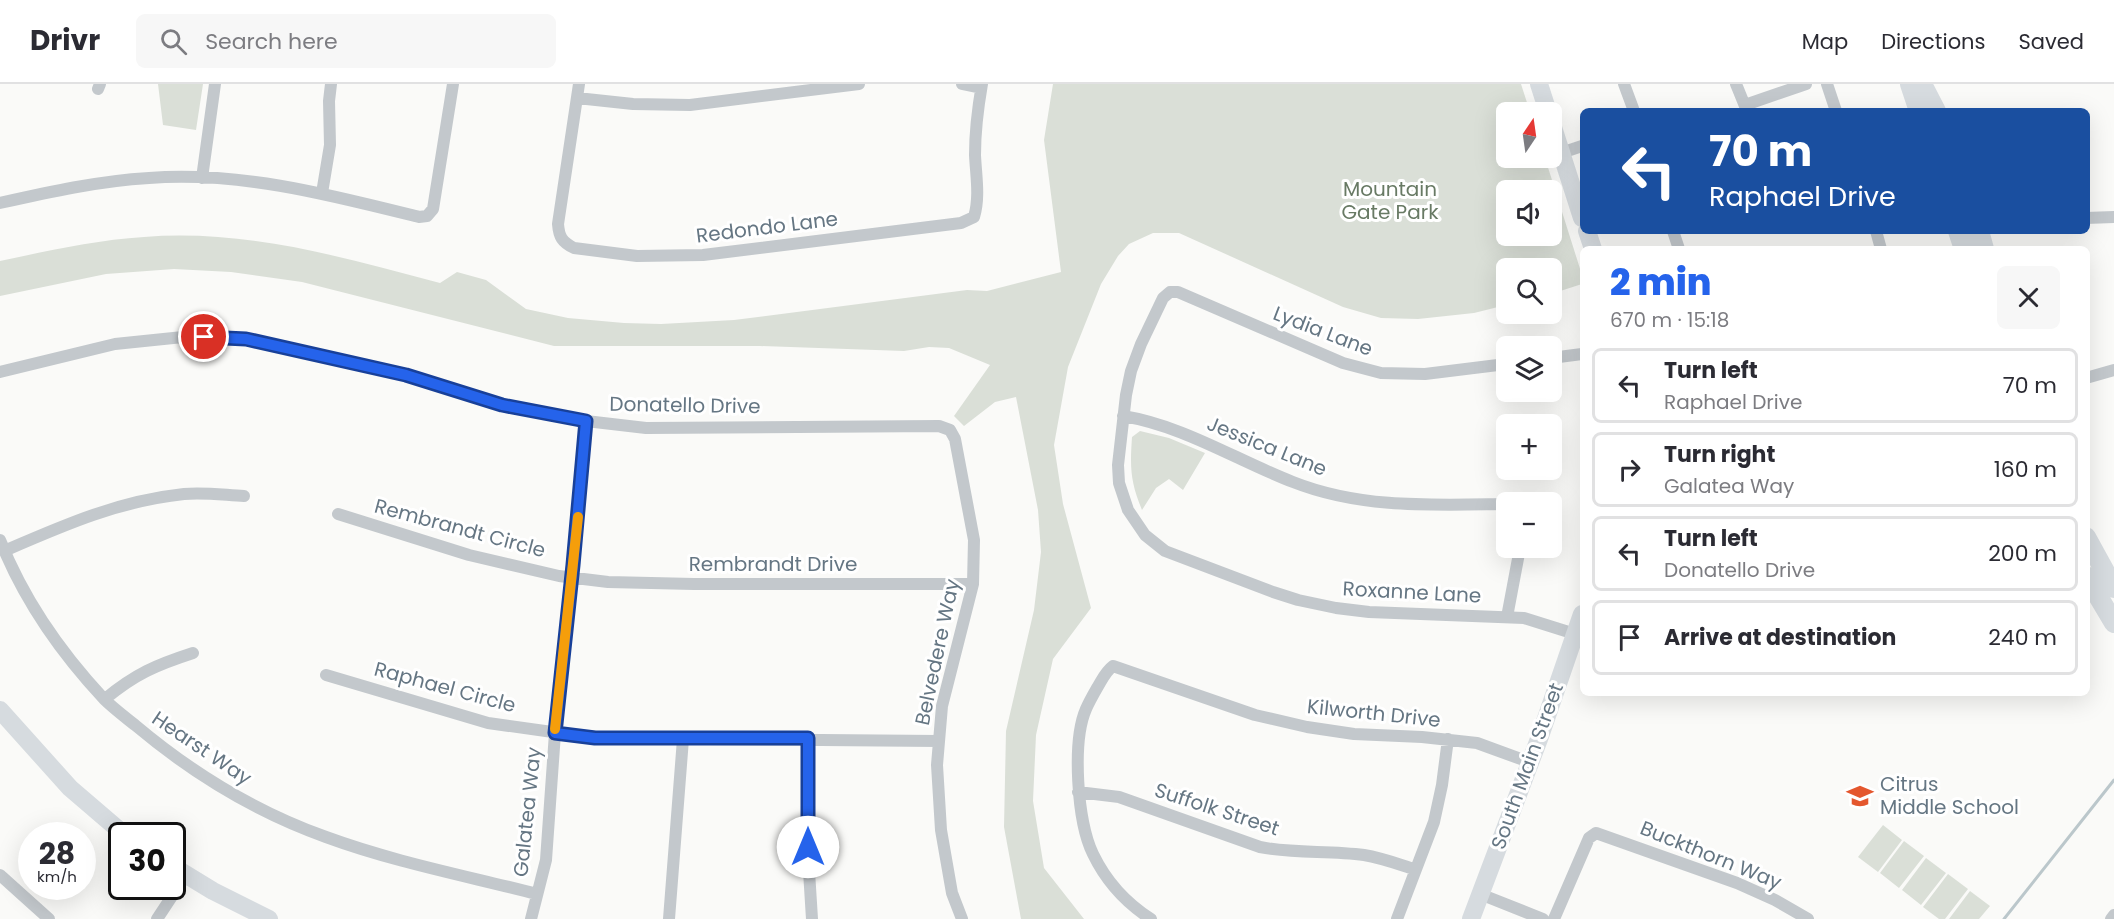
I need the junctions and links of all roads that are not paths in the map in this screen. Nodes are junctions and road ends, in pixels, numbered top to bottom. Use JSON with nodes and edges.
{"nodes":[{"id":1,"x":215,"y":84,"type":"edge"},
{"id":2,"x":331,"y":84,"type":"edge"},
{"id":3,"x":453,"y":84,"type":"edge"},
{"id":4,"x":579,"y":84,"type":"edge"},
{"id":5,"x":859,"y":84,"type":"edge"},
{"id":6,"x":962,"y":84,"type":"edge"},
{"id":7,"x":1539,"y":84,"type":"edge"},
{"id":8,"x":1624,"y":84,"type":"edge"},
{"id":9,"x":1736,"y":84,"type":"edge"},
{"id":10,"x":1806,"y":84,"type":"edge"},
{"id":11,"x":1827,"y":84,"type":"edge"},
{"id":12,"x":1910,"y":84,"type":"edge"},
{"id":13,"x":1922,"y":84,"type":"edge"},
{"id":14,"x":1932,"y":84,"type":"edge"},
{"id":15,"x":982,"y":86,"type":"edge"},
{"id":16,"x":577,"y":98,"type":"junction"},
{"id":17,"x":1545,"y":102,"type":"edge"},
{"id":18,"x":1633,"y":108,"type":"edge"},
{"id":19,"x":1746,"y":108,"type":"edge"},
{"id":20,"x":1835,"y":108,"type":"edge"},
{"id":21,"x":1917,"y":108,"type":"edge"},
{"id":22,"x":1936,"y":108,"type":"edge"},
{"id":23,"x":1937,"y":108,"type":"edge"},
{"id":24,"x":1580,"y":147,"type":"edge"},
{"id":25,"x":1562,"y":153,"type":"edge"},
{"id":26,"x":1562,"y":156,"type":"edge"},
{"id":27,"x":202,"y":178,"type":"junction"},
{"id":28,"x":322,"y":193,"type":"junction"},
{"id":29,"x":0,"y":203,"type":"edge"},
{"id":30,"x":1580,"y":212,"type":"edge"},
{"id":31,"x":2114,"y":217,"type":"edge"},
{"id":32,"x":2090,"y":218,"type":"edge"},
{"id":33,"x":1170,"y":292,"type":"joint"},
{"id":34,"x":1580,"y":354,"type":"edge"},
{"id":35,"x":1562,"y":357,"type":"edge"},
{"id":36,"x":1496,"y":365,"type":"edge"},
{"id":37,"x":2114,"y":370,"type":"edge"},
{"id":38,"x":0,"y":372,"type":"edge"},
{"id":39,"x":2090,"y":377,"type":"edge"},
{"id":40,"x":1123,"y":416,"type":"junction"},
{"id":41,"x":586,"y":421,"type":"junction"},
{"id":42,"x":950,"y":430,"type":"joint"},
{"id":43,"x":244,"y":496,"type":"dead end"},
{"id":44,"x":1496,"y":504,"type":"edge"},
{"id":45,"x":338,"y":514,"type":"dead end"},
{"id":46,"x":2090,"y":544,"type":"edge"},
{"id":47,"x":2,"y":545,"type":"edge"},
{"id":48,"x":1518,"y":558,"type":"edge"},
{"id":49,"x":572,"y":578,"type":"junction"},
{"id":50,"x":2090,"y":583,"type":"edge"},
{"id":51,"x":973,"y":584,"type":"junction"},
{"id":52,"x":2114,"y":588,"type":"edge"},
{"id":53,"x":1507,"y":617,"type":"junction"},
{"id":54,"x":1580,"y":620,"type":"edge"},
{"id":55,"x":2114,"y":623,"type":"edge"},
{"id":56,"x":1575,"y":634,"type":"junction"},
{"id":57,"x":194,"y":653,"type":"dead end"},
{"id":58,"x":326,"y":675,"type":"dead end"},
{"id":59,"x":105,"y":699,"type":"junction"},
{"id":60,"x":0,"y":710,"type":"edge"},
{"id":61,"x":555,"y":733,"type":"junction"},
{"id":62,"x":808,"y":738,"type":"junction"},
{"id":63,"x":683,"y":739,"type":"junction"},
{"id":64,"x":1448,"y":739,"type":"junction"},
{"id":65,"x":939,"y":741,"type":"junction"},
{"id":66,"x":1529,"y":762,"type":"junction"},
{"id":67,"x":1078,"y":792,"type":"junction"},
{"id":68,"x":110,"y":822,"type":"edge"},
{"id":69,"x":1414,"y":869,"type":"junction"},
{"id":70,"x":0,"y":875,"type":"edge"},
{"id":71,"x":186,"y":875,"type":"edge"},
{"id":72,"x":537,"y":894,"type":"junction"},
{"id":73,"x":1480,"y":894,"type":"junction"},
{"id":74,"x":166,"y":900,"type":"edge"},
{"id":75,"x":2114,"y":915,"type":"edge"},
{"id":76,"x":49,"y":919,"type":"edge"},
{"id":77,"x":158,"y":919,"type":"edge"},
{"id":78,"x":269,"y":919,"type":"edge"},
{"id":79,"x":531,"y":919,"type":"edge"},
{"id":80,"x":669,"y":919,"type":"edge"},
{"id":81,"x":812,"y":919,"type":"edge"},
{"id":82,"x":962,"y":919,"type":"edge"},
{"id":83,"x":1151,"y":919,"type":"edge"},
{"id":84,"x":1397,"y":919,"type":"edge"},
{"id":85,"x":1471,"y":919,"type":"edge"},
{"id":86,"x":1543,"y":919,"type":"edge"},
{"id":87,"x":1554,"y":919,"type":"edge"},
{"id":88,"x":1808,"y":919,"type":"edge"},
{"id":89,"x":2111,"y":919,"type":"edge"}],
"edges":[{"from":1,"to":27,"type":"street"},
{"from":2,"to":28,"type":"street"},
{"from":3,"to":28,"type":"street"},
{"from":4,"to":16,"type":"street"},
{"from":5,"to":16,"type":"street"},
{"from":6,"to":15,"type":"street"},
{"from":7,"to":17,"type":"main road"},
{"from":8,"to":18,"type":"street"},
{"from":9,"to":19,"type":"street"},
{"from":10,"to":19,"type":"street"},
{"from":11,"to":20,"type":"street"},
{"from":12,"to":21,"type":"main road"},
{"from":13,"to":22,"type":"main road"},
{"from":14,"to":23,"type":"main road"},
{"from":15,"to":16,"type":"street","name":"Redondo Lane"},
{"from":24,"to":25,"type":"street"},
{"from":26,"to":30,"type":"main road"},
{"from":27,"to":28,"type":"street"},
{"from":27,"to":29,"type":"street"},
{"from":31,"to":32,"type":"street"},
{"from":33,"to":36,"type":"street","name":"Lydia Lane"},
{"from":33,"to":40,"type":"street","name":"Roxanne Lane"},
{"from":34,"to":35,"type":"street"},
{"from":37,"to":39,"type":"street"},
{"from":38,"to":41,"type":"street","name":"Donatello Drive"},
{"from":40,"to":44,"type":"street","name":"Jessica Lane"},
{"from":40,"to":53,"type":"street","name":"Roxanne Lane"},
{"from":41,"to":42,"type":"street","name":"Donatello Drive"},
{"from":41,"to":49,"type":"street","name":"Galatea Way"},
{"from":42,"to":51,"type":"street","name":"Belvedere Way"},
{"from":43,"to":47,"type":"street"},
{"from":45,"to":49,"type":"street","name":"Rembrandt Circle"},
{"from":46,"to":52,"type":"main road"},
{"from":47,"to":59,"type":"street","name":"Hearst Way"},
{"from":48,"to":53,"type":"street"},
{"from":49,"to":51,"type":"street","name":"Rembrandt Drive"},
{"from":49,"to":61,"type":"street","name":"Galatea Way"},
{"from":50,"to":55,"type":"main road"},
{"from":51,"to":65,"type":"street","name":"Belvedere Way"},
{"from":53,"to":56,"type":"street","name":"Roxanne Lane"},
{"from":54,"to":56,"type":"main road","name":"South Main Street"},
{"from":56,"to":66,"type":"main road","name":"South Main Street"},
{"from":57,"to":59,"type":"street"},
{"from":58,"to":61,"type":"street","name":"Raphael Circle"},
{"from":59,"to":72,"type":"street","name":"Hearst Way"},
{"from":60,"to":68,"type":"main road"},
{"from":61,"to":63,"type":"street","name":"Raphael Circle"},
{"from":61,"to":72,"type":"street","name":"Galatea Way"},
{"from":62,"to":63,"type":"street","name":"Raphael Circle"},
{"from":62,"to":65,"type":"street","name":"Raphael Circle"},
{"from":62,"to":81,"type":"street"},
{"from":63,"to":80,"type":"street"},
{"from":64,"to":66,"type":"street","name":"Kilworth Drive"},
{"from":64,"to":67,"type":"street","name":"Kilworth Drive"},
{"from":64,"to":69,"type":"street"},
{"from":65,"to":82,"type":"street","name":"Belvedere Way"},
{"from":66,"to":73,"type":"main road","name":"South Main Street"},
{"from":67,"to":69,"type":"street","name":"Suffolk Street"},
{"from":67,"to":83,"type":"street"},
{"from":69,"to":84,"type":"street"},
{"from":70,"to":76,"type":"street"},
{"from":71,"to":78,"type":"main road"},
{"from":72,"to":79,"type":"street","name":"Galatea Way"},
{"from":73,"to":85,"type":"main road","name":"South Main Street"},
{"from":73,"to":86,"type":"street"},
{"from":74,"to":77,"type":"street"},
{"from":75,"to":89,"type":"street"},
{"from":87,"to":88,"type":"street","name":"Buckthorn Way"}]}
